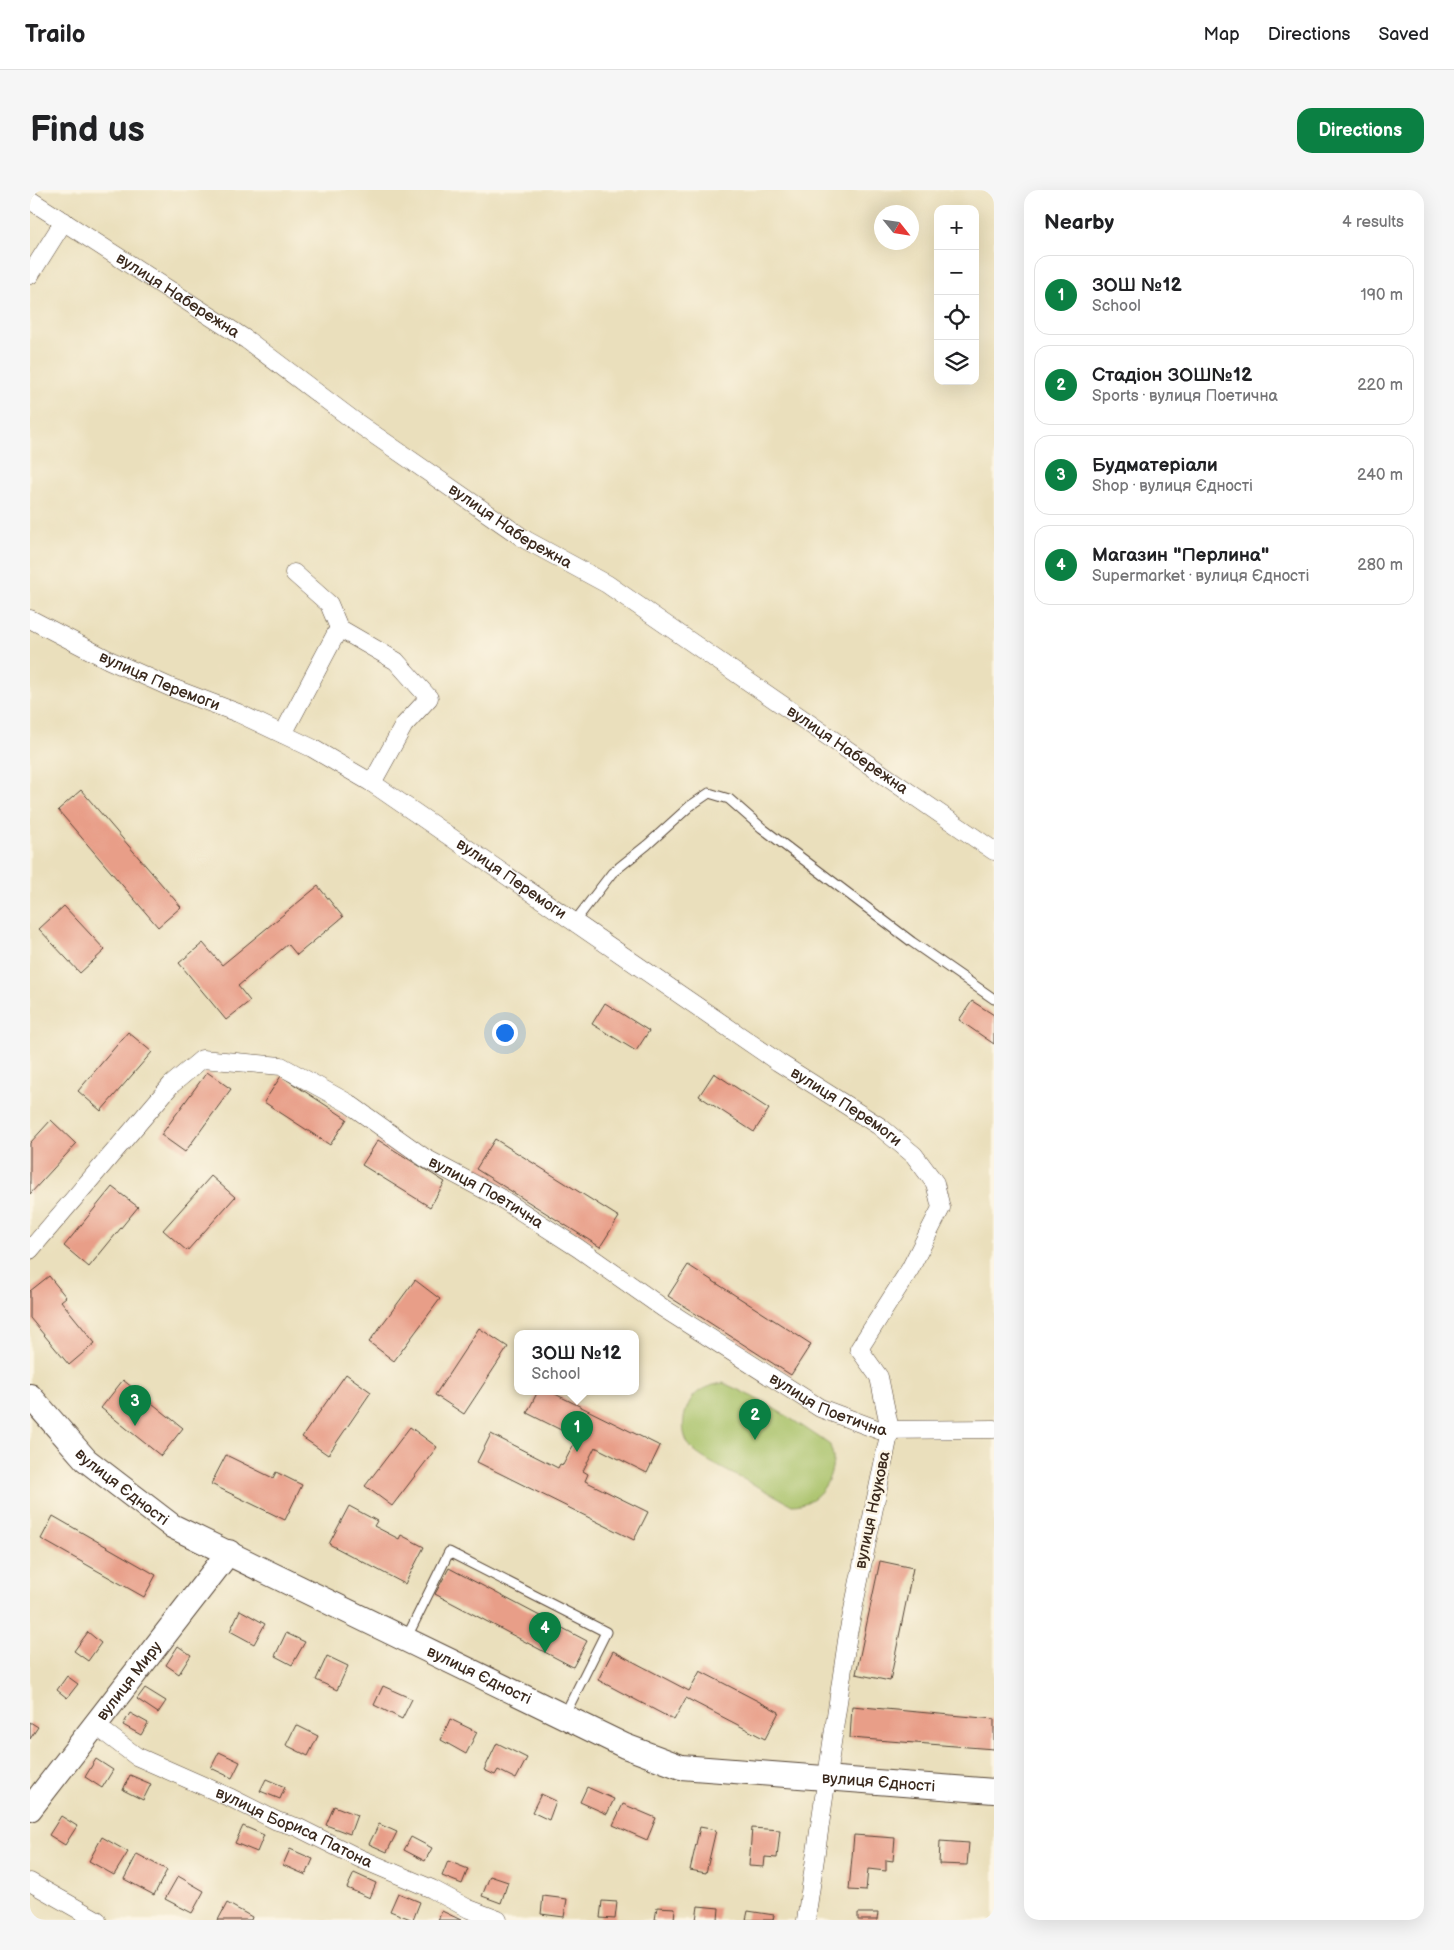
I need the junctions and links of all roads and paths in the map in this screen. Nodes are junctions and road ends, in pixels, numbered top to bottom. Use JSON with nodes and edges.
{"nodes":[{"id":1,"x":30,"y":200,"type":"edge"},
{"id":2,"x":64,"y":221,"type":"junction"},
{"id":3,"x":30,"y":275,"type":"edge"},
{"id":4,"x":294,"y":573,"type":"dead end"},
{"id":5,"x":30,"y":619,"type":"edge"},
{"id":6,"x":339,"y":628,"type":"junction"},
{"id":7,"x":282,"y":734,"type":"junction"},
{"id":8,"x":372,"y":783,"type":"junction"},
{"id":9,"x":994,"y":851,"type":"edge"},
{"id":10,"x":575,"y":920,"type":"junction"},
{"id":11,"x":994,"y":999,"type":"edge"},
{"id":12,"x":941,"y":1208,"type":"joint"},
{"id":13,"x":30,"y":1250,"type":"edge"},
{"id":14,"x":30,"y":1396,"type":"edge"},
{"id":15,"x":994,"y":1429,"type":"edge"},
{"id":16,"x":890,"y":1430,"type":"junction"},
{"id":17,"x":229,"y":1552,"type":"junction"},
{"id":18,"x":406,"y":1639,"type":"junction"},
{"id":19,"x":564,"y":1716,"type":"junction"},
{"id":20,"x":96,"y":1725,"type":"junction"},
{"id":21,"x":827,"y":1778,"type":"junction"},
{"id":22,"x":994,"y":1791,"type":"edge"},
{"id":23,"x":30,"y":1810,"type":"edge"},
{"id":24,"x":30,"y":1882,"type":"edge"},
{"id":25,"x":97,"y":1920,"type":"edge"},
{"id":26,"x":498,"y":1920,"type":"edge"},
{"id":27,"x":806,"y":1920,"type":"edge"}],
"edges":[{"from":1,"to":2,"type":"street","name":"вулиця Набережна"},
{"from":2,"to":3,"type":"street"},
{"from":2,"to":9,"type":"street","name":"вулиця Набережна"},
{"from":4,"to":6,"type":"street"},
{"from":5,"to":7,"type":"street","name":"вулиця Перемоги"},
{"from":6,"to":7,"type":"street"},
{"from":6,"to":8,"type":"street"},
{"from":7,"to":8,"type":"street","name":"вулиця Перемоги"},
{"from":8,"to":10,"type":"street","name":"вулиця Перемоги"},
{"from":10,"to":11,"type":"lane"},
{"from":10,"to":12,"type":"street","name":"вулиця Перемоги"},
{"from":12,"to":16,"type":"street","name":"вулиця Наукова"},
{"from":13,"to":16,"type":"street","name":"вулиця Поетична"},
{"from":14,"to":17,"type":"street","name":"вулиця Єдності"},
{"from":15,"to":16,"type":"street","name":"вулиця Поетична"},
{"from":16,"to":21,"type":"street","name":"вулиця Наукова"},
{"from":17,"to":18,"type":"street","name":"вулиця Єдності"},
{"from":17,"to":20,"type":"street","name":"вулиця Миру"},
{"from":18,"to":19,"type":"street","name":"вулиця Єдності"},
{"from":18,"to":19,"type":"lane"},
{"from":19,"to":21,"type":"street","name":"вулиця Єдності"},
{"from":20,"to":23,"type":"street","name":"вулиця Миру"},
{"from":20,"to":26,"type":"street","name":"вулиця Бориса Патона"},
{"from":21,"to":22,"type":"street","name":"вулиця Єдності"},
{"from":21,"to":27,"type":"street","name":"вулиця Наукова"},
{"from":24,"to":25,"type":"street"}]}
